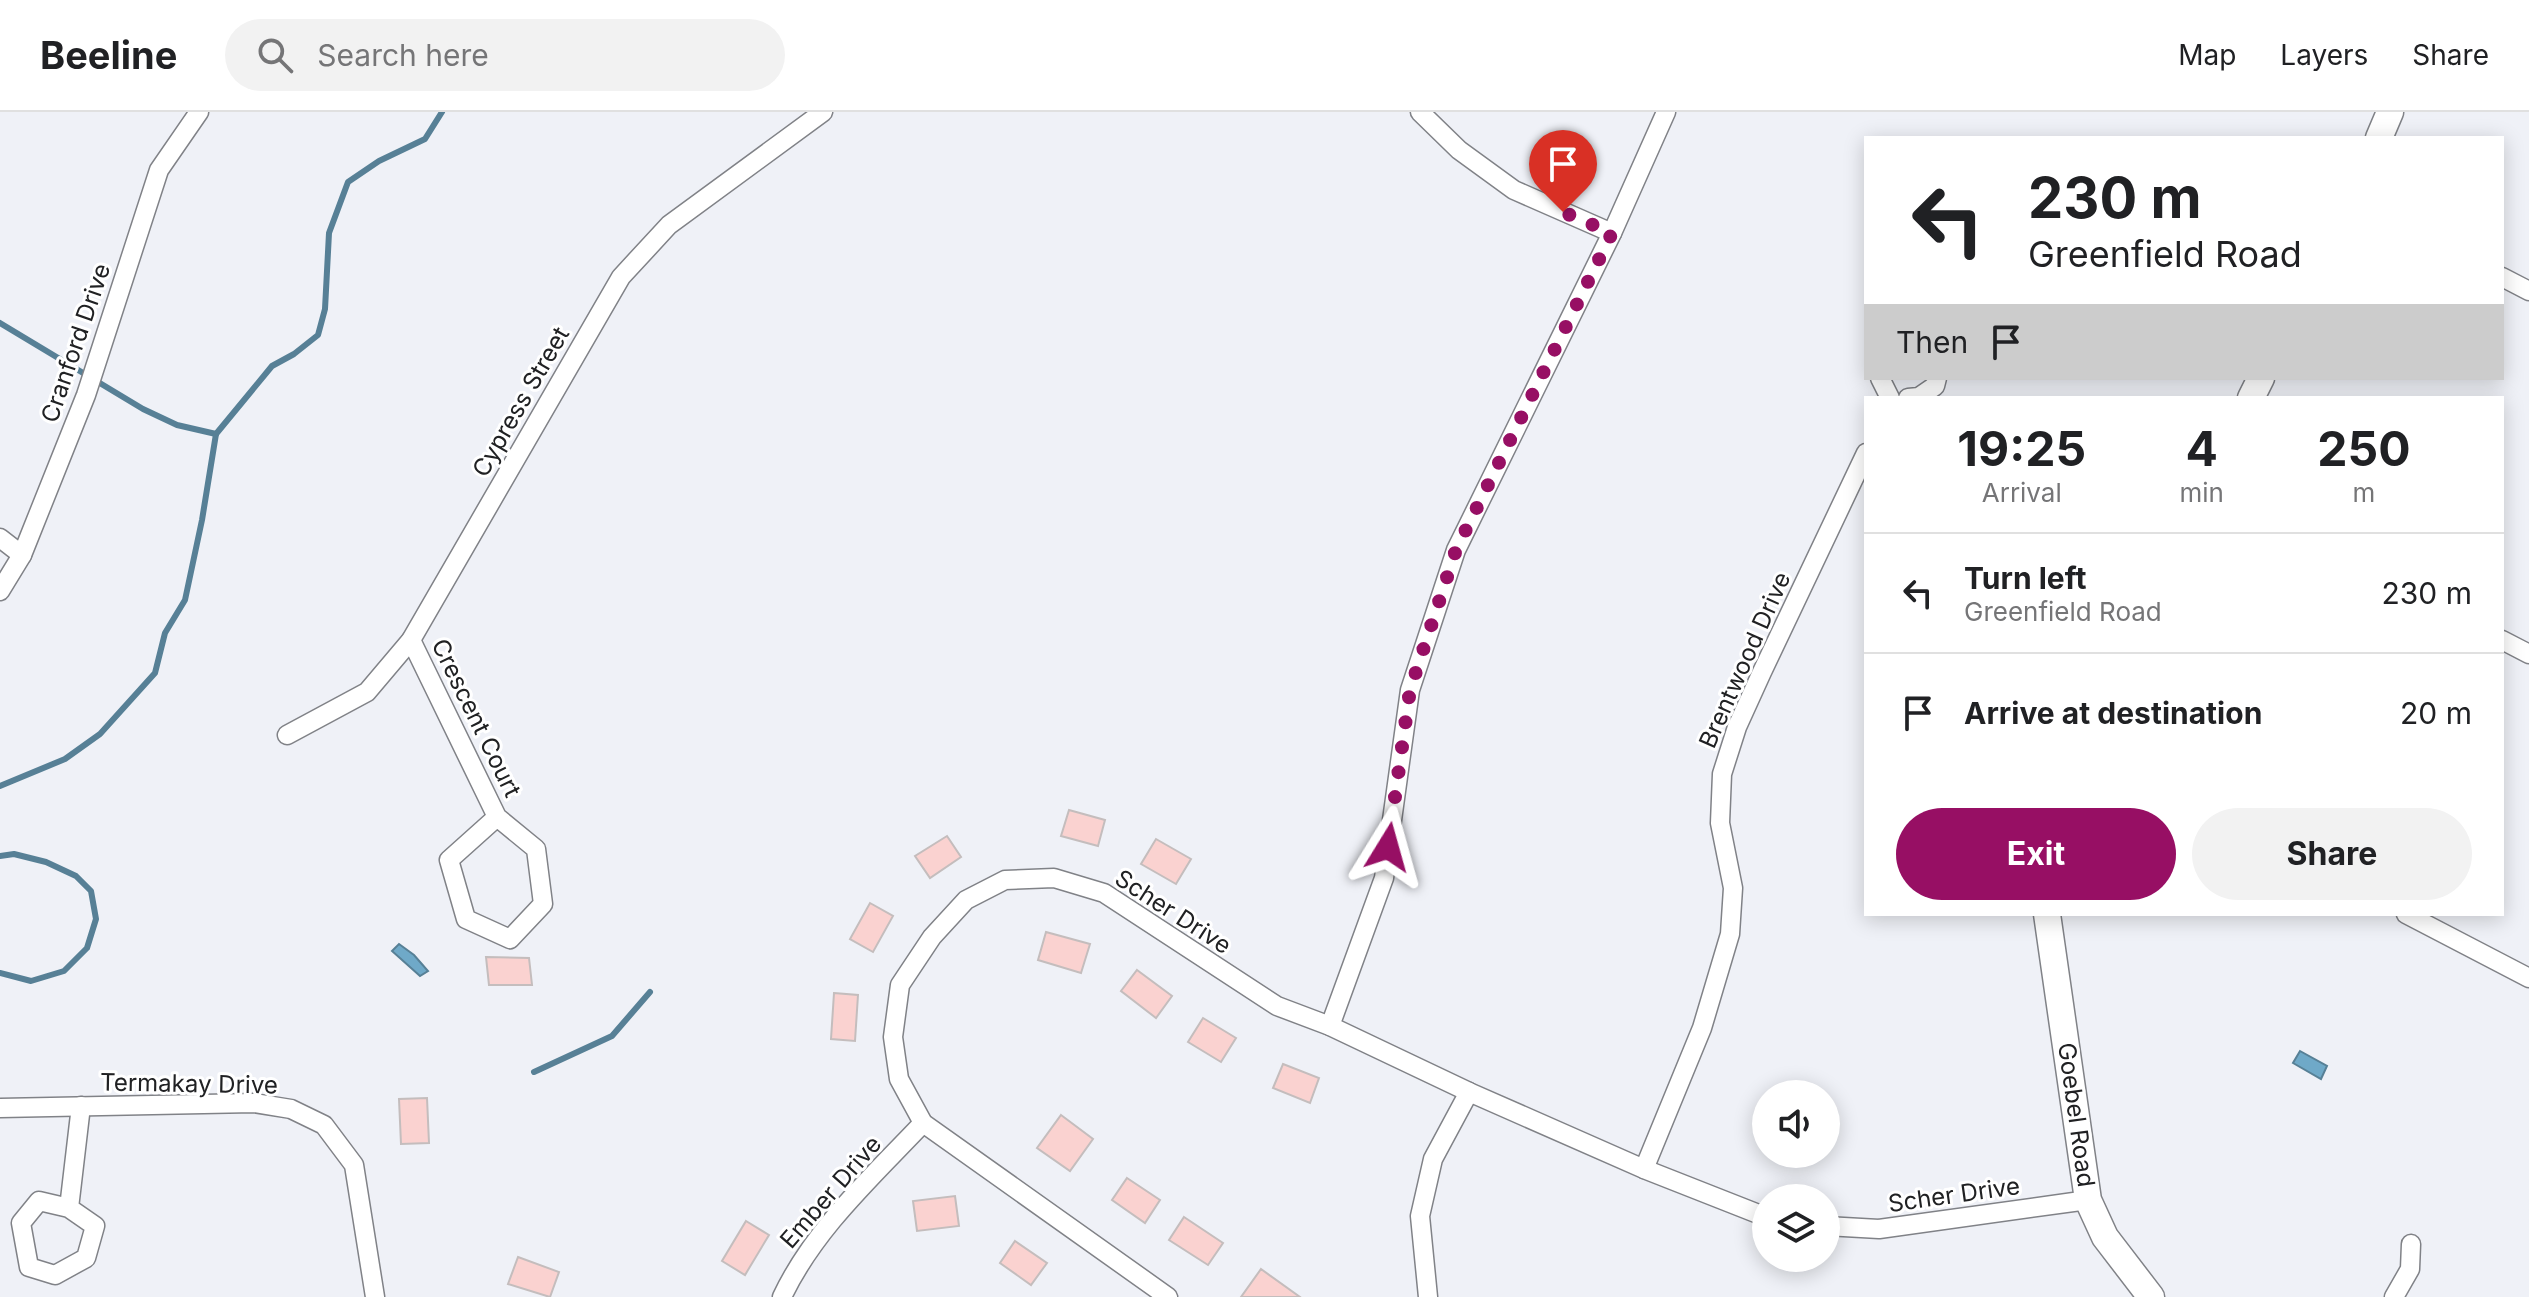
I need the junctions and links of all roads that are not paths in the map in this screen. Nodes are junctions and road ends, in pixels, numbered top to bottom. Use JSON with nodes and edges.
{"nodes":[{"id":1,"x":823,"y":112,"type":"edge"},
{"id":2,"x":1420,"y":112,"type":"edge"},
{"id":3,"x":1666,"y":112,"type":"edge"},
{"id":4,"x":2390,"y":112,"type":"edge"},
{"id":5,"x":189,"y":115,"type":"edge"},
{"id":6,"x":2380,"y":136,"type":"edge"},
{"id":7,"x":1612,"y":233,"type":"junction"},
{"id":8,"x":2504,"y":278,"type":"edge"},
{"id":9,"x":2529,"y":291,"type":"edge"},
{"id":10,"x":1936,"y":380,"type":"edge"},
{"id":11,"x":1920,"y":396,"type":"edge"},
{"id":12,"x":1864,"y":457,"type":"edge"},
{"id":13,"x":0,"y":538,"type":"edge"},
{"id":14,"x":22,"y":555,"type":"junction"},
{"id":15,"x":0,"y":591,"type":"edge"},
{"id":16,"x":411,"y":640,"type":"junction"},
{"id":17,"x":2504,"y":641,"type":"edge"},
{"id":18,"x":2529,"y":654,"type":"edge"},
{"id":19,"x":287,"y":735,"type":"dead end"},
{"id":20,"x":497,"y":817,"type":"junction"},
{"id":21,"x":2047,"y":916,"type":"edge"},
{"id":22,"x":2410,"y":916,"type":"edge"},
{"id":23,"x":2529,"y":978,"type":"edge"},
{"id":24,"x":1330,"y":1026,"type":"junction"},
{"id":25,"x":1469,"y":1092,"type":"junction"},
{"id":26,"x":81,"y":1106,"type":"junction"},
{"id":27,"x":0,"y":1108,"type":"edge"},
{"id":28,"x":923,"y":1123,"type":"junction"},
{"id":29,"x":1644,"y":1169,"type":"junction"},
{"id":30,"x":2088,"y":1200,"type":"junction"},
{"id":31,"x":69,"y":1208,"type":"junction"},
{"id":32,"x":1752,"y":1211,"type":"edge"},
{"id":33,"x":1840,"y":1227,"type":"edge"},
{"id":34,"x":2411,"y":1244,"type":"dead end"},
{"id":35,"x":375,"y":1297,"type":"edge"},
{"id":36,"x":782,"y":1297,"type":"edge"},
{"id":37,"x":1168,"y":1297,"type":"edge"},
{"id":38,"x":1428,"y":1297,"type":"edge"},
{"id":39,"x":2151,"y":1297,"type":"edge"},
{"id":40,"x":2394,"y":1297,"type":"edge"}],
"edges":[{"from":1,"to":16,"type":"street","name":"Cypress Street"},
{"from":2,"to":7,"type":"street"},
{"from":3,"to":7,"type":"street"},
{"from":4,"to":6,"type":"street"},
{"from":5,"to":14,"type":"street","name":"Cranford Drive"},
{"from":7,"to":24,"type":"street"},
{"from":8,"to":9,"type":"street"},
{"from":10,"to":11,"type":"street"},
{"from":12,"to":29,"type":"street","name":"Brentwood Drive"},
{"from":13,"to":14,"type":"street"},
{"from":14,"to":15,"type":"street","name":"Cranford Drive"},
{"from":16,"to":19,"type":"street","name":"Cypress Street"},
{"from":16,"to":20,"type":"street","name":"Crescent Court"},
{"from":17,"to":18,"type":"street"},
{"from":20,"to":20,"type":"street","name":"Crescent Court"},
{"from":21,"to":30,"type":"street","name":"Goebel Road"},
{"from":22,"to":23,"type":"street"},
{"from":24,"to":25,"type":"street","name":"Scher Drive"},
{"from":24,"to":28,"type":"street","name":"Scher Drive"},
{"from":25,"to":29,"type":"street","name":"Scher Drive"},
{"from":25,"to":38,"type":"street"},
{"from":26,"to":27,"type":"street","name":"Termakay Drive"},
{"from":26,"to":31,"type":"street"},
{"from":26,"to":35,"type":"street","name":"Termakay Drive"},
{"from":28,"to":36,"type":"street","name":"Ember Drive"},
{"from":28,"to":37,"type":"street","name":"Scher Drive"},
{"from":29,"to":32,"type":"street","name":"Scher Drive"},
{"from":30,"to":33,"type":"street","name":"Scher Drive"},
{"from":30,"to":39,"type":"street","name":"Goebel Road"},
{"from":31,"to":31,"type":"street"},
{"from":34,"to":40,"type":"street"}]}
